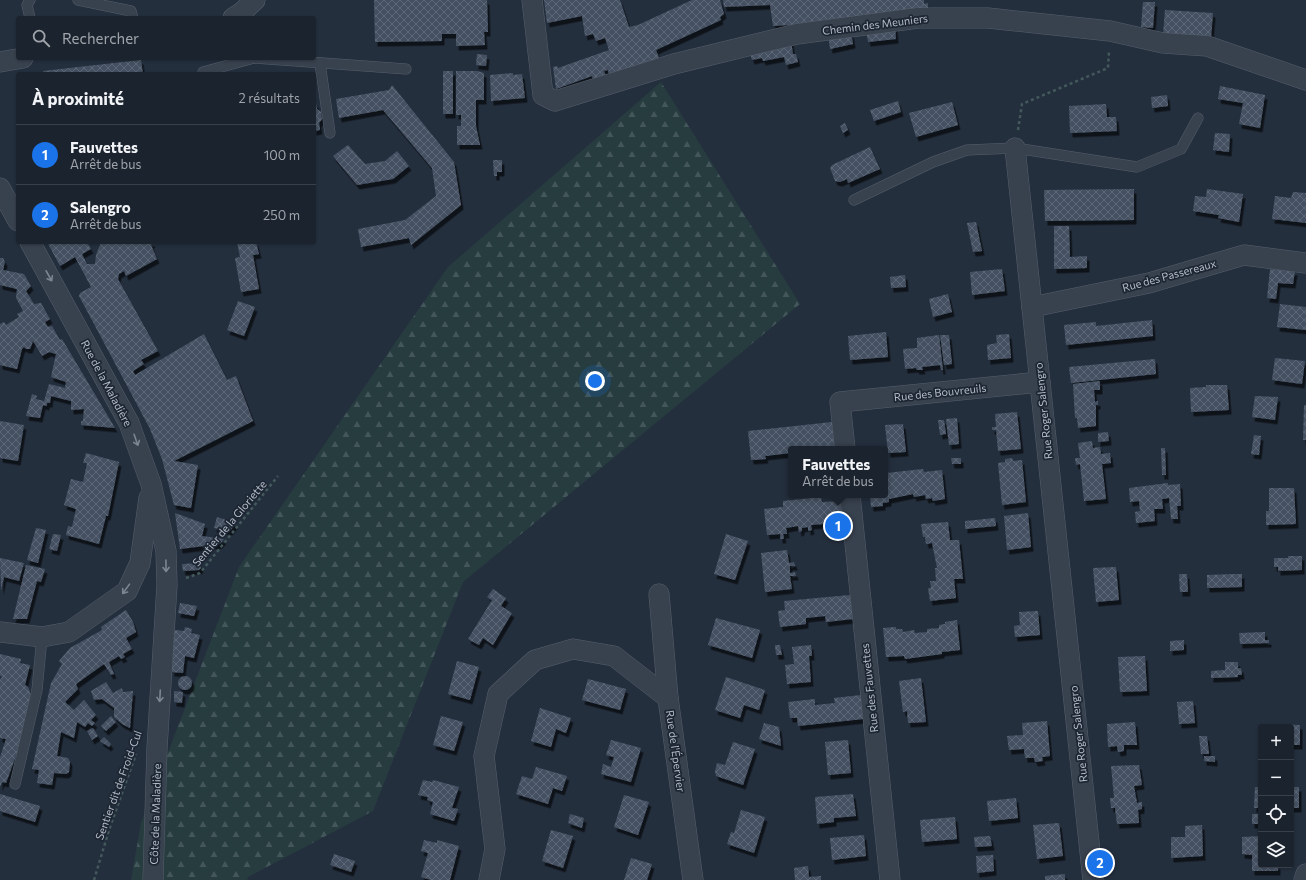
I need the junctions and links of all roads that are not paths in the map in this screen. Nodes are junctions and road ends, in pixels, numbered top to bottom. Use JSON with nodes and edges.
{"nodes":[{"id":1,"x":30,"y":0,"type":"edge"},
{"id":2,"x":78,"y":0,"type":"edge"},
{"id":3,"x":532,"y":0,"type":"edge"},
{"id":4,"x":254,"y":4,"type":"edge"},
{"id":5,"x":30,"y":16,"type":"edge"},
{"id":6,"x":132,"y":16,"type":"edge"},
{"id":7,"x":236,"y":16,"type":"edge"},
{"id":8,"x":16,"y":59,"type":"edge"},
{"id":9,"x":247,"y":60,"type":"edge"},
{"id":10,"x":280,"y":60,"type":"edge"},
{"id":11,"x":0,"y":62,"type":"edge"},
{"id":12,"x":320,"y":63,"type":"junction"},
{"id":13,"x":406,"y":69,"type":"dead end"},
{"id":14,"x":203,"y":72,"type":"edge"},
{"id":15,"x":1306,"y":80,"type":"edge"},
{"id":16,"x":1198,"y":118,"type":"dead end"},
{"id":17,"x":330,"y":133,"type":"dead end"},
{"id":18,"x":1015,"y":148,"type":"junction"},
{"id":19,"x":0,"y":188,"type":"edge"},
{"id":20,"x":854,"y":200,"type":"dead end"},
{"id":21,"x":16,"y":217,"type":"edge"},
{"id":22,"x":31,"y":244,"type":"edge"},
{"id":23,"x":1306,"y":263,"type":"edge"},
{"id":24,"x":1032,"y":307,"type":"junction"},
{"id":25,"x":1040,"y":382,"type":"junction"},
{"id":26,"x":845,"y":446,"type":"edge"},
{"id":27,"x":151,"y":484,"type":"junction"},
{"id":28,"x":850,"y":498,"type":"edge"},
{"id":29,"x":659,"y":594,"type":"dead end"},
{"id":30,"x":0,"y":632,"type":"edge"},
{"id":31,"x":42,"y":636,"type":"junction"},
{"id":32,"x":668,"y":698,"type":"junction"},
{"id":33,"x":148,"y":748,"type":"joint"},
{"id":34,"x":15,"y":784,"type":"dead end"},
{"id":35,"x":1306,"y":874,"type":"edge"},
{"id":36,"x":153,"y":880,"type":"edge"},
{"id":37,"x":489,"y":880,"type":"edge"},
{"id":38,"x":694,"y":880,"type":"edge"},
{"id":39,"x":890,"y":880,"type":"edge"},
{"id":40,"x":1093,"y":880,"type":"edge"},
{"id":41,"x":1304,"y":880,"type":"edge"}],
"edges":[{"from":1,"to":5,"type":"lane"},
{"from":2,"to":6,"type":"lane"},
{"from":3,"to":15,"type":"street","name":"Chemin des Meuniers"},
{"from":4,"to":7,"type":"street"},
{"from":8,"to":11,"type":"street"},
{"from":9,"to":14,"type":"lane"},
{"from":10,"to":12,"type":"lane"},
{"from":12,"to":13,"type":"lane"},
{"from":12,"to":17,"type":"lane"},
{"from":16,"to":18,"type":"lane"},
{"from":18,"to":20,"type":"lane"},
{"from":18,"to":24,"type":"street","name":"Rue Roger Salengro"},
{"from":19,"to":21,"type":"street"},
{"from":22,"to":27,"type":"street","name":"Rue de la Maladière","one_way":true},
{"from":23,"to":24,"type":"street","name":"Rue des Passereaux"},
{"from":24,"to":25,"type":"street","name":"Rue Roger Salengro"},
{"from":25,"to":26,"type":"street","name":"Rue des Bouvreuils"},
{"from":25,"to":40,"type":"street","name":"Rue Roger Salengro"},
{"from":27,"to":31,"type":"street","one_way":true},
{"from":27,"to":33,"type":"street","name":"Rue de la Maladière","one_way":true},
{"from":28,"to":39,"type":"street","name":"Rue des Fauvettes"},
{"from":29,"to":32,"type":"street"},
{"from":30,"to":31,"type":"street"},
{"from":31,"to":34,"type":"lane"},
{"from":32,"to":37,"type":"street","name":"Rue de l'Épervier"},
{"from":32,"to":38,"type":"street","name":"Rue de l'Épervier"},
{"from":33,"to":36,"type":"street","name":"Côte de la Maladière"},
{"from":35,"to":41,"type":"street"}]}
